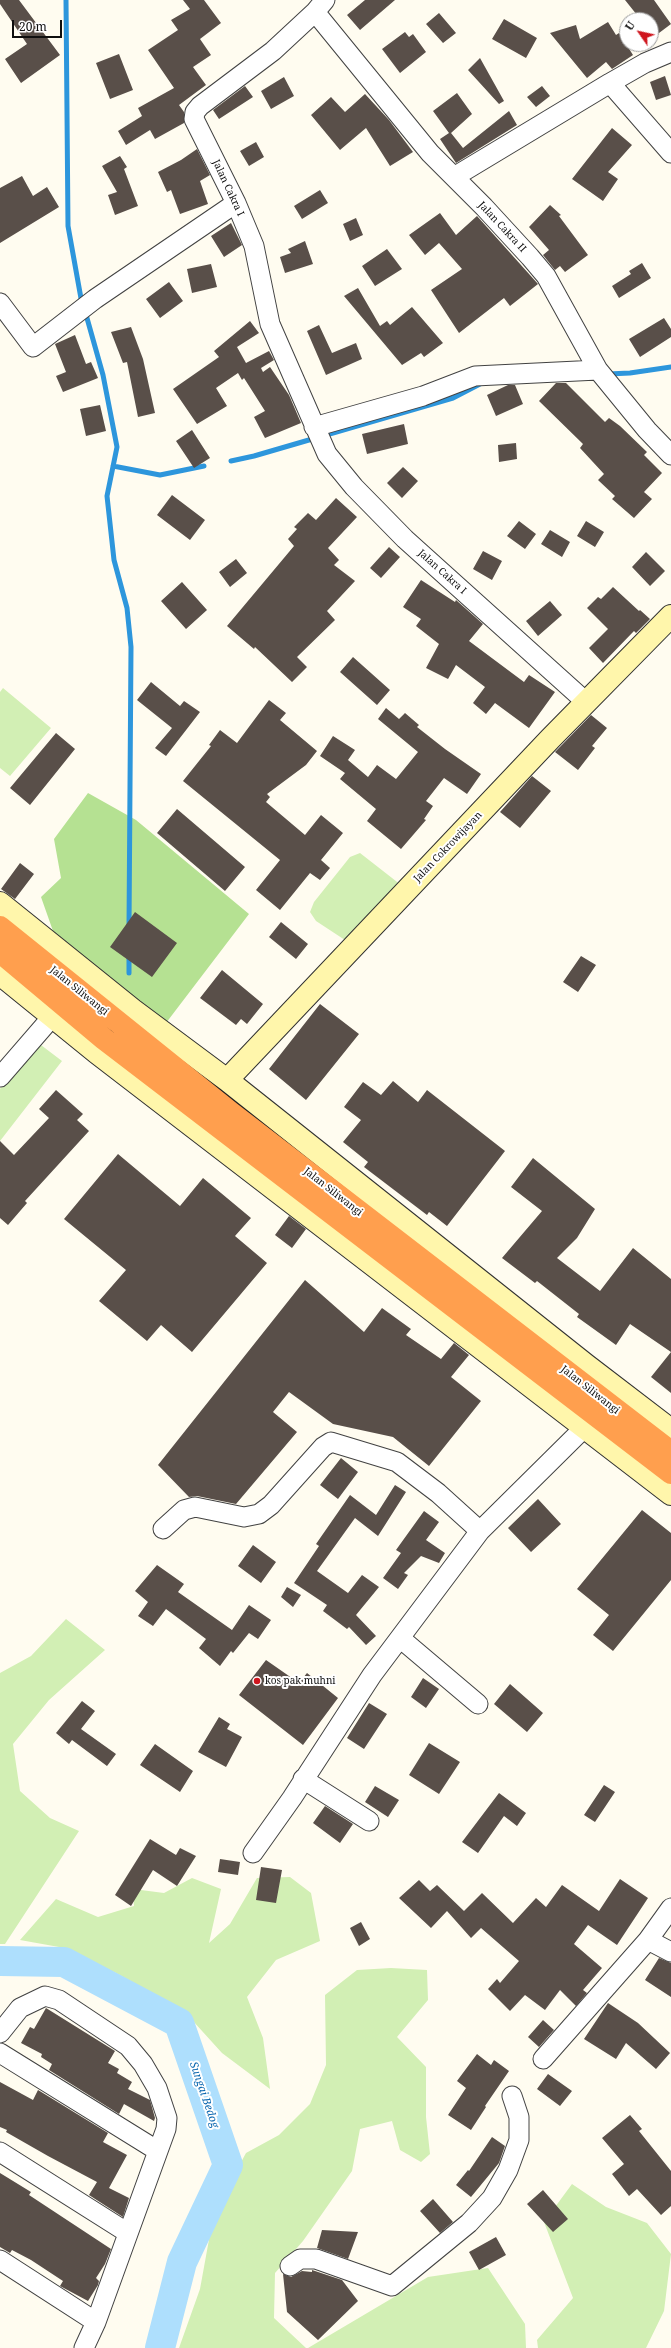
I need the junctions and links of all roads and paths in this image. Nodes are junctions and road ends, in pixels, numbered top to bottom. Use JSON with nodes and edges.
{"nodes":[{"id":1,"x":320,"y":6,"type":"edge"},
{"id":2,"x":671,"y":52,"type":"edge"},
{"id":3,"x":610,"y":83,"type":"junction"},
{"id":4,"x":671,"y":153,"type":"edge"},
{"id":5,"x":454,"y":177,"type":"junction"},
{"id":6,"x":236,"y":203,"type":"junction"},
{"id":7,"x":0,"y":303,"type":"edge"},
{"id":8,"x":600,"y":372,"type":"junction"},
{"id":9,"x":318,"y":435,"type":"junction"},
{"id":10,"x":671,"y":455,"type":"edge"},
{"id":11,"x":671,"y":616,"type":"edge"},
{"id":12,"x":586,"y":702,"type":"junction"},
{"id":13,"x":0,"y":903,"type":"edge"},
{"id":14,"x":0,"y":927,"type":"edge"},
{"id":15,"x":0,"y":952,"type":"edge"},
{"id":16,"x":0,"y":974,"type":"edge"},
{"id":17,"x":52,"y":1017,"type":"junction"},
{"id":18,"x":0,"y":1077,"type":"edge"},
{"id":19,"x":227,"y":1080,"type":"junction"},
{"id":20,"x":584,"y":1428,"type":"junction"},
{"id":21,"x":671,"y":1430,"type":"edge"},
{"id":22,"x":671,"y":1452,"type":"edge"},
{"id":23,"x":671,"y":1473,"type":"edge"},
{"id":24,"x":671,"y":1494,"type":"edge"},
{"id":25,"x":163,"y":1529,"type":"dead end"},
{"id":26,"x":480,"y":1531,"type":"junction"},
{"id":27,"x":400,"y":1638,"type":"junction"},
{"id":28,"x":478,"y":1704,"type":"dead end"},
{"id":29,"x":303,"y":1779,"type":"junction"},
{"id":30,"x":369,"y":1821,"type":"dead end"},
{"id":31,"x":253,"y":1853,"type":"dead end"},
{"id":32,"x":671,"y":1908,"type":"edge"},
{"id":33,"x":648,"y":1940,"type":"junction"},
{"id":34,"x":671,"y":1952,"type":"edge"},
{"id":35,"x":0,"y":2033,"type":"edge"},
{"id":36,"x":0,"y":2053,"type":"edge"},
{"id":37,"x":543,"y":2059,"type":"dead end"},
{"id":38,"x":512,"y":2096,"type":"dead end"},
{"id":39,"x":158,"y":2151,"type":"junction"},
{"id":40,"x":0,"y":2152,"type":"edge"},
{"id":41,"x":128,"y":2233,"type":"junction"},
{"id":42,"x":0,"y":2260,"type":"edge"},
{"id":43,"x":290,"y":2266,"type":"dead end"},
{"id":44,"x":96,"y":2322,"type":"junction"},
{"id":45,"x":84,"y":2348,"type":"edge"}],
"edges":[{"from":1,"to":5,"type":"street","name":"Jalan Cakra II"},
{"from":1,"to":6,"type":"street","name":"Jalan Cakra I"},
{"from":2,"to":3,"type":"street"},
{"from":3,"to":4,"type":"street"},
{"from":3,"to":5,"type":"street"},
{"from":5,"to":8,"type":"street","name":"Jalan Cakra II"},
{"from":6,"to":7,"type":"street"},
{"from":6,"to":9,"type":"street","name":"Jalan Cakra I"},
{"from":8,"to":9,"type":"street"},
{"from":8,"to":10,"type":"street","name":"Jalan Cakra II"},
{"from":9,"to":12,"type":"street","name":"Jalan Cakra I"},
{"from":11,"to":12,"type":"street","name":"Jalan Cokrowijayan"},
{"from":12,"to":19,"type":"street","name":"Jalan Cokrowijayan"},
{"from":13,"to":19,"type":"street"},
{"from":14,"to":22,"type":"highway","name":"Jalan Siliwangi"},
{"from":15,"to":23,"type":"highway","name":"Jalan Siliwangi"},
{"from":16,"to":17,"type":"street"},
{"from":17,"to":18,"type":"street"},
{"from":17,"to":20,"type":"street"},
{"from":19,"to":21,"type":"street"},
{"from":20,"to":24,"type":"street"},
{"from":20,"to":26,"type":"street"},
{"from":25,"to":26,"type":"street"},
{"from":26,"to":27,"type":"street"},
{"from":27,"to":28,"type":"street"},
{"from":27,"to":29,"type":"street"},
{"from":29,"to":30,"type":"street"},
{"from":29,"to":31,"type":"street"},
{"from":32,"to":33,"type":"street"},
{"from":33,"to":34,"type":"street"},
{"from":33,"to":37,"type":"street"},
{"from":35,"to":39,"type":"street"},
{"from":36,"to":39,"type":"street"},
{"from":38,"to":43,"type":"street"},
{"from":39,"to":41,"type":"street"},
{"from":40,"to":41,"type":"street"},
{"from":41,"to":44,"type":"street"},
{"from":42,"to":44,"type":"street"},
{"from":44,"to":45,"type":"street"}]}
